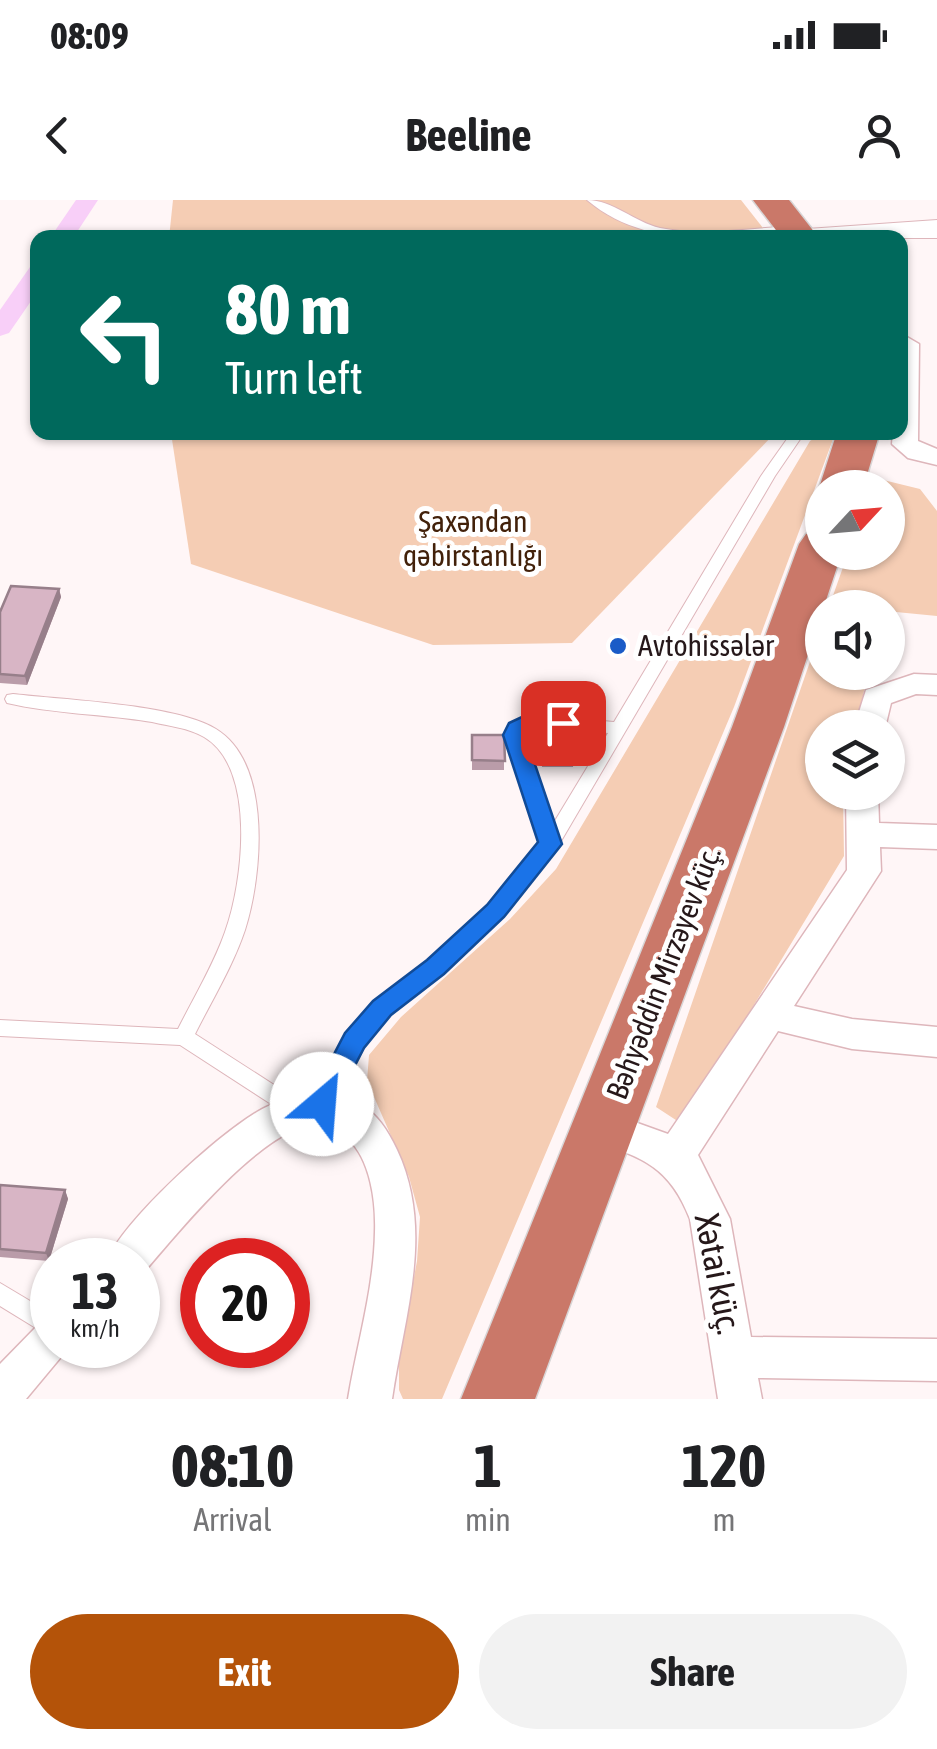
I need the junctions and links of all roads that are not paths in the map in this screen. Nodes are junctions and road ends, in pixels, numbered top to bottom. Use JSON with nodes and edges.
{"nodes":[{"id":1,"x":593,"y":200,"type":"edge"},
{"id":2,"x":771,"y":200,"type":"edge"},
{"id":3,"x":937,"y":229,"type":"edge"},
{"id":4,"x":653,"y":230,"type":"edge"},
{"id":5,"x":797,"y":230,"type":"edge"},
{"id":6,"x":908,"y":230,"type":"edge"},
{"id":7,"x":937,"y":343,"type":"edge"},
{"id":8,"x":908,"y":344,"type":"edge"},
{"id":9,"x":793,"y":440,"type":"edge"},
{"id":10,"x":856,"y":440,"type":"edge"},
{"id":11,"x":904,"y":440,"type":"edge"},
{"id":12,"x":937,"y":457,"type":"edge"},
{"id":13,"x":847,"y":470,"type":"edge"},
{"id":14,"x":813,"y":570,"type":"edge"},
{"id":15,"x":937,"y":685,"type":"edge"},
{"id":16,"x":13,"y":700,"type":"dead end"},
{"id":17,"x":874,"y":710,"type":"edge"},
{"id":18,"x":617,"y":728,"type":"junction"},
{"id":19,"x":863,"y":810,"type":"edge"},
{"id":20,"x":864,"y":834,"type":"junction"},
{"id":21,"x":937,"y":837,"type":"edge"},
{"id":22,"x":550,"y":844,"type":"junction"},
{"id":23,"x":770,"y":1013,"type":"junction"},
{"id":24,"x":0,"y":1028,"type":"edge"},
{"id":25,"x":184,"y":1037,"type":"junction"},
{"id":26,"x":937,"y":1042,"type":"edge"},
{"id":27,"x":308,"y":1107,"type":"junction"},
{"id":28,"x":604,"y":1128,"type":"junction"},
{"id":29,"x":676,"y":1155,"type":"junction"},
{"id":30,"x":149,"y":1238,"type":"edge"},
{"id":31,"x":0,"y":1293,"type":"edge"},
{"id":32,"x":30,"y":1313,"type":"edge"},
{"id":33,"x":937,"y":1360,"type":"edge"},
{"id":34,"x":30,"y":1363,"type":"edge"},
{"id":35,"x":737,"y":1378,"type":"edge"},
{"id":36,"x":0,"y":1395,"type":"edge"},
{"id":37,"x":370,"y":1399,"type":"edge"},
{"id":38,"x":498,"y":1399,"type":"edge"}],
"edges":[{"from":1,"to":4,"type":"lane"},
{"from":2,"to":5,"type":"highway"},
{"from":3,"to":6,"type":"street"},
{"from":7,"to":8,"type":"street"},
{"from":9,"to":18,"type":"lane"},
{"from":10,"to":13,"type":"highway"},
{"from":11,"to":12,"type":"street"},
{"from":14,"to":28,"type":"highway","name":"Bəhyəddin Mirzəyev küç."},
{"from":15,"to":17,"type":"street"},
{"from":16,"to":25,"type":"lane"},
{"from":18,"to":22,"type":"lane"},
{"from":18,"to":22,"type":"lane"},
{"from":19,"to":20,"type":"street"},
{"from":20,"to":21,"type":"street"},
{"from":20,"to":23,"type":"street"},
{"from":22,"to":27,"type":"lane"},
{"from":23,"to":26,"type":"street"},
{"from":23,"to":29,"type":"street"},
{"from":24,"to":25,"type":"lane"},
{"from":25,"to":27,"type":"lane"},
{"from":27,"to":30,"type":"street"},
{"from":27,"to":37,"type":"street"},
{"from":28,"to":29,"type":"street"},
{"from":28,"to":38,"type":"highway","name":"Bəhyəddin Mirzəyev küç."},
{"from":29,"to":35,"type":"street","name":"Xətai küç."},
{"from":31,"to":32,"type":"lane"},
{"from":33,"to":35,"type":"street","name":"Xətai küç."},
{"from":34,"to":36,"type":"street"}]}
